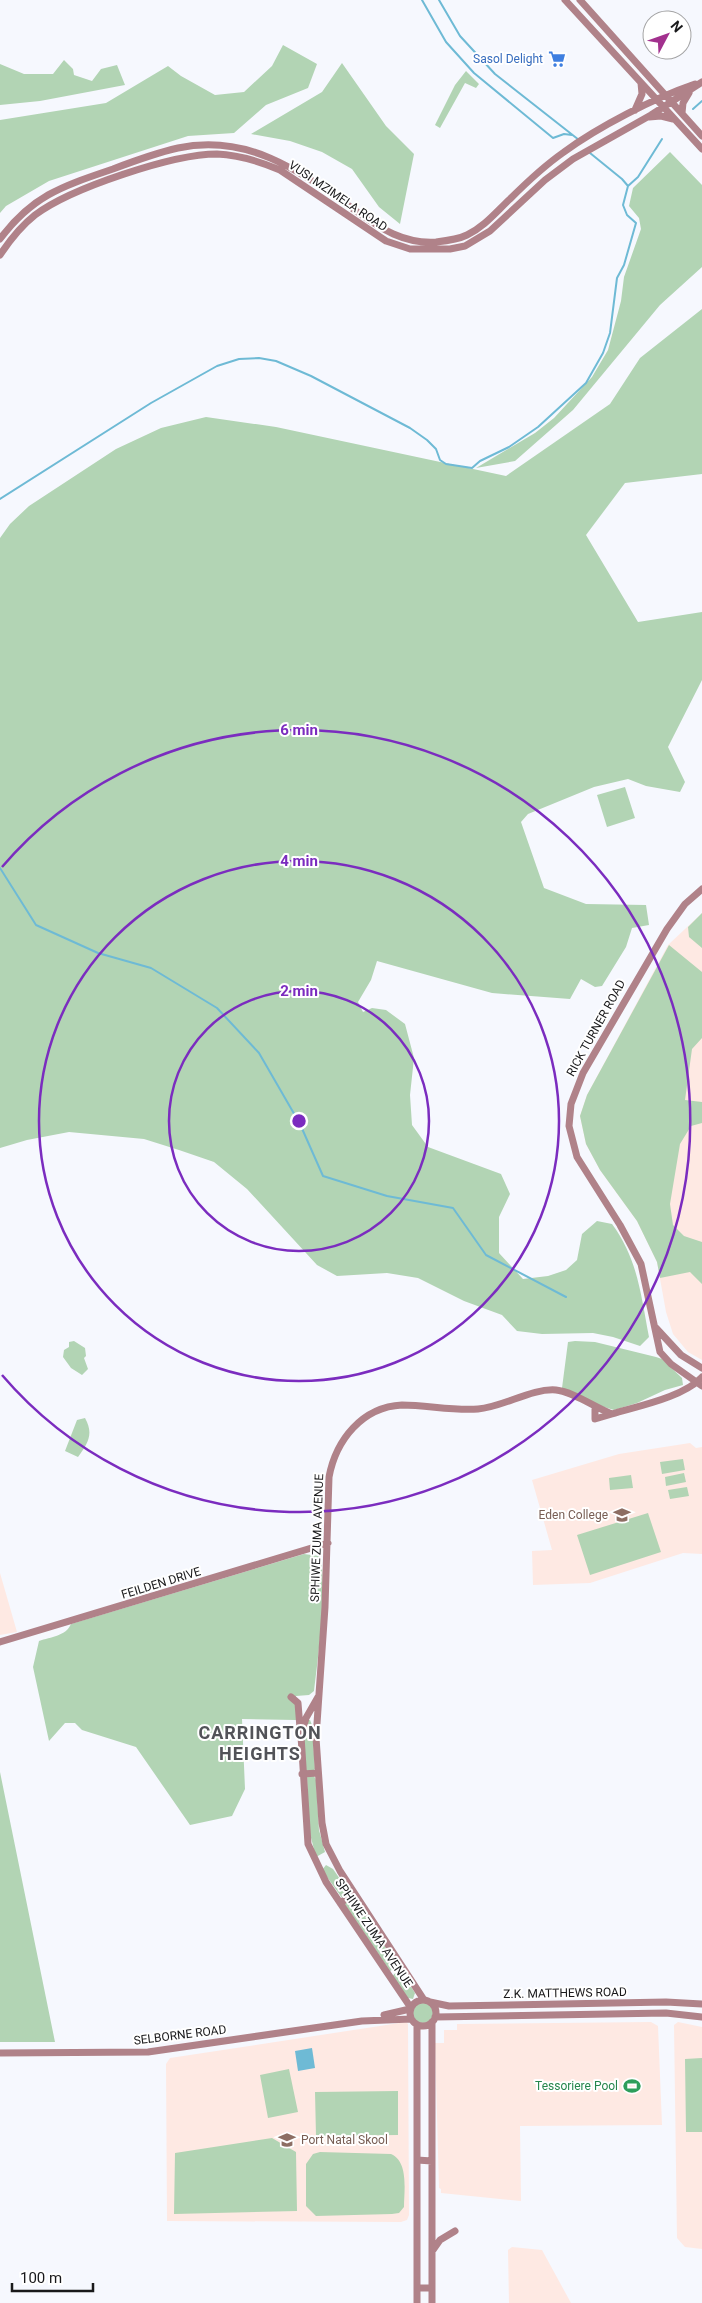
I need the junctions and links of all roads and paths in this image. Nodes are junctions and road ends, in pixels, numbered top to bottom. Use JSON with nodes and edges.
{"nodes":[{"id":1,"x":565,"y":0,"type":"edge"},
{"id":2,"x":580,"y":0,"type":"edge"},
{"id":3,"x":641,"y":82,"type":"junction"},
{"id":4,"x":702,"y":82,"type":"edge"},
{"id":5,"x":690,"y":90,"type":"junction"},
{"id":6,"x":669,"y":99,"type":"junction"},
{"id":7,"x":657,"y":101,"type":"junction"},
{"id":8,"x":663,"y":107,"type":"junction"},
{"id":9,"x":635,"y":111,"type":"junction"},
{"id":10,"x":682,"y":113,"type":"junction"},
{"id":11,"x":645,"y":118,"type":"junction"},
{"id":12,"x":674,"y":119,"type":"junction"},
{"id":13,"x":702,"y":136,"type":"edge"},
{"id":14,"x":702,"y":149,"type":"edge"},
{"id":15,"x":0,"y":238,"type":"edge"},
{"id":16,"x":0,"y":255,"type":"edge"},
{"id":17,"x":702,"y":889,"type":"edge"},
{"id":18,"x":656,"y":1328,"type":"junction"},
{"id":19,"x":702,"y":1368,"type":"edge"},
{"id":20,"x":700,"y":1382,"type":"edge"},
{"id":21,"x":595,"y":1407,"type":"junction"},
{"id":22,"x":612,"y":1414,"type":"junction"},
{"id":23,"x":328,"y":1543,"type":"junction"},
{"id":24,"x":0,"y":1642,"type":"edge"},
{"id":25,"x":291,"y":1697,"type":"dead end"},
{"id":26,"x":318,"y":1697,"type":"junction"},
{"id":27,"x":301,"y":1736,"type":"junction"},
{"id":28,"x":318,"y":1773,"type":"junction"},
{"id":29,"x":302,"y":1774,"type":"junction"},
{"id":30,"x":354,"y":1894,"type":"junction"},
{"id":31,"x":340,"y":1903,"type":"junction"},
{"id":32,"x":427,"y":2001,"type":"junction"},
{"id":33,"x":702,"y":2004,"type":"edge"},
{"id":34,"x":411,"y":2008,"type":"junction"},
{"id":35,"x":702,"y":2017,"type":"edge"},
{"id":36,"x":434,"y":2020,"type":"junction"},
{"id":37,"x":362,"y":2021,"type":"junction"},
{"id":38,"x":414,"y":2022,"type":"junction"},
{"id":39,"x":0,"y":2053,"type":"edge"},
{"id":40,"x":417,"y":2091,"type":"junction"},
{"id":41,"x":432,"y":2092,"type":"junction"},
{"id":42,"x":417,"y":2160,"type":"junction"},
{"id":43,"x":432,"y":2161,"type":"junction"},
{"id":44,"x":454,"y":2232,"type":"dead end"},
{"id":45,"x":432,"y":2252,"type":"junction"},
{"id":46,"x":417,"y":2288,"type":"junction"},
{"id":47,"x":432,"y":2288,"type":"junction"},
{"id":48,"x":418,"y":2303,"type":"edge"},
{"id":49,"x":432,"y":2303,"type":"edge"}],
"edges":[{"from":1,"to":3,"type":"street"},
{"from":2,"to":6,"type":"street"},
{"from":3,"to":7,"type":"street"},
{"from":3,"to":9,"type":"street"},
{"from":4,"to":5,"type":"street","name":"VUSI MZIMELA ROAD"},
{"from":4,"to":6,"type":"street","name":"VUSI MZIMELA ROAD"},
{"from":5,"to":6,"type":"street","name":"VUSI MZIMELA ROAD"},
{"from":5,"to":10,"type":"street"},
{"from":6,"to":7,"type":"street","name":"VUSI MZIMELA ROAD"},
{"from":6,"to":8,"type":"street","name":"VUSI MZIMELA ROAD"},
{"from":6,"to":10,"type":"street"},
{"from":7,"to":8,"type":"street"},
{"from":7,"to":9,"type":"street","name":"VUSI MZIMELA ROAD"},
{"from":8,"to":11,"type":"street","name":"VUSI MZIMELA ROAD"},
{"from":8,"to":12,"type":"street"},
{"from":9,"to":15,"type":"street","name":"VUSI MZIMELA ROAD"},
{"from":10,"to":13,"type":"street"},
{"from":11,"to":12,"type":"street"},
{"from":11,"to":16,"type":"street","name":"VUSI MZIMELA ROAD"},
{"from":12,"to":14,"type":"street"},
{"from":17,"to":18,"type":"street","name":"RICK TURNER ROAD"},
{"from":18,"to":19,"type":"street"},
{"from":18,"to":20,"type":"street","name":"RICK TURNER ROAD"},
{"from":20,"to":22,"type":"street"},
{"from":21,"to":22,"type":"street","name":"SPHIWE ZUMA AVENUE"},
{"from":21,"to":22,"type":"street"},
{"from":21,"to":23,"type":"street","name":"SPHIWE ZUMA AVENUE"},
{"from":23,"to":24,"type":"street","name":"FEILDEN DRIVE"},
{"from":23,"to":26,"type":"street","name":"SPHIWE ZUMA AVENUE"},
{"from":25,"to":27,"type":"street"},
{"from":26,"to":27,"type":"street","name":"SPHIWE ZUMA AVENUE"},
{"from":26,"to":28,"type":"street","name":"SPHIWE ZUMA AVENUE"},
{"from":27,"to":29,"type":"street","name":"SPHIWE ZUMA AVENUE"},
{"from":28,"to":29,"type":"street"},
{"from":28,"to":30,"type":"street","name":"SPHIWE ZUMA AVENUE"},
{"from":29,"to":31,"type":"street","name":"SPHIWE ZUMA AVENUE"},
{"from":30,"to":31,"type":"street"},
{"from":30,"to":32,"type":"street","name":"SPHIWE ZUMA AVENUE"},
{"from":31,"to":34,"type":"street","name":"SPHIWE ZUMA AVENUE"},
{"from":32,"to":33,"type":"street","name":"Z.K. MATTHEWS ROAD"},
{"from":32,"to":34,"type":"street"},
{"from":32,"to":36,"type":"street"},
{"from":34,"to":37,"type":"street","name":"SELBORNE ROAD"},
{"from":34,"to":38,"type":"street"},
{"from":35,"to":36,"type":"street","name":"Z.K. MATTHEWS ROAD"},
{"from":36,"to":38,"type":"street"},
{"from":36,"to":41,"type":"street"},
{"from":37,"to":38,"type":"street","name":"SELBORNE ROAD"},
{"from":37,"to":39,"type":"street","name":"SELBORNE ROAD"},
{"from":38,"to":40,"type":"street"},
{"from":40,"to":41,"type":"street"},
{"from":40,"to":42,"type":"street"},
{"from":41,"to":43,"type":"street"},
{"from":42,"to":43,"type":"street"},
{"from":42,"to":46,"type":"street"},
{"from":43,"to":45,"type":"street"},
{"from":44,"to":45,"type":"street"},
{"from":45,"to":47,"type":"street"},
{"from":46,"to":47,"type":"street"},
{"from":46,"to":48,"type":"street"},
{"from":47,"to":49,"type":"street"}]}
